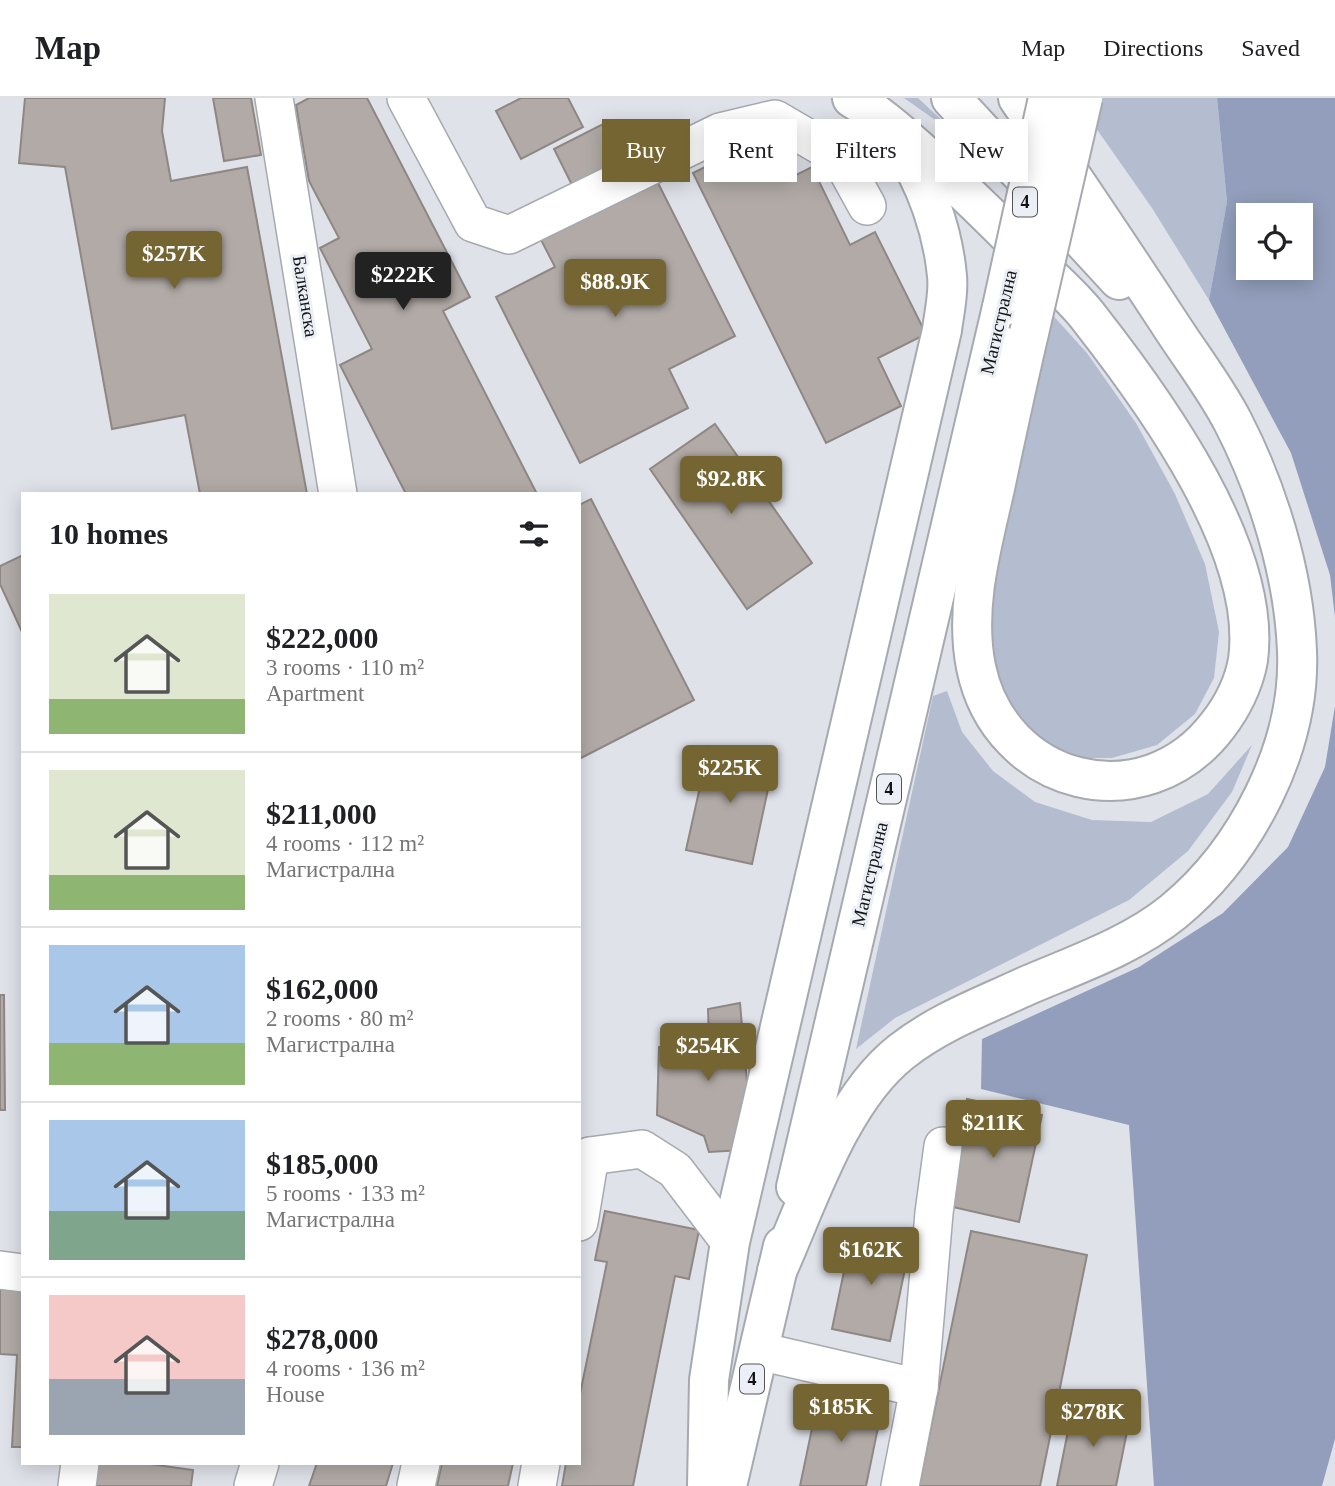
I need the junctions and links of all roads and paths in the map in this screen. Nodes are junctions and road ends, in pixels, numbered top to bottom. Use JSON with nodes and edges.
{"nodes":[{"id":1,"x":274,"y":98,"type":"edge"},
{"id":2,"x":406,"y":98,"type":"edge"},
{"id":3,"x":951,"y":98,"type":"edge"},
{"id":4,"x":1018,"y":98,"type":"edge"},
{"id":5,"x":1048,"y":98,"type":"edge"},
{"id":6,"x":1083,"y":98,"type":"edge"},
{"id":7,"x":864,"y":105,"type":"edge"},
{"id":8,"x":867,"y":206,"type":"dead end"},
{"id":9,"x":1015,"y":320,"type":"junction"},
{"id":10,"x":1196,"y":364,"type":"junction"},
{"id":11,"x":338,"y":492,"type":"edge"},
{"id":12,"x":943,"y":1146,"type":"dead end"},
{"id":13,"x":584,"y":1160,"type":"edge"},
{"id":14,"x":581,"y":1197,"type":"edge"},
{"id":15,"x":730,"y":1242,"type":"junction"},
{"id":16,"x":0,"y":1270,"type":"edge"},
{"id":17,"x":777,"y":1271,"type":"junction"},
{"id":18,"x":21,"y":1273,"type":"edge"},
{"id":19,"x":759,"y":1351,"type":"junction"},
{"id":20,"x":919,"y":1388,"type":"junction"},
{"id":21,"x":707,"y":1443,"type":"junction"},
{"id":22,"x":80,"y":1465,"type":"edge"},
{"id":23,"x":259,"y":1465,"type":"edge"},
{"id":24,"x":421,"y":1465,"type":"edge"},
{"id":25,"x":541,"y":1465,"type":"edge"},
{"id":26,"x":78,"y":1486,"type":"edge"},
{"id":27,"x":253,"y":1486,"type":"edge"},
{"id":28,"x":416,"y":1486,"type":"edge"},
{"id":29,"x":537,"y":1486,"type":"edge"},
{"id":30,"x":689,"y":1486,"type":"edge"},
{"id":31,"x":707,"y":1486,"type":"edge"},
{"id":32,"x":727,"y":1486,"type":"edge"},
{"id":33,"x":900,"y":1486,"type":"edge"}],
"edges":[{"from":1,"to":11,"type":"lane","name":"Балканска"},
{"from":2,"to":8,"type":"lane"},
{"from":3,"to":10,"type":"main road"},
{"from":4,"to":10,"type":"main road"},
{"from":5,"to":9,"type":"main road","name":"Магистрална","number":"4","bridge":true},
{"from":6,"to":9,"type":"main road","bridge":true},
{"from":7,"to":9,"type":"main road"},
{"from":7,"to":15,"type":"main road"},
{"from":9,"to":17,"type":"main road","name":"Магистрална","number":"4"},
{"from":10,"to":17,"type":"main road"},
{"from":12,"to":20,"type":"lane"},
{"from":13,"to":14,"type":"lane"},
{"from":13,"to":15,"type":"lane"},
{"from":15,"to":21,"type":"main road"},
{"from":16,"to":18,"type":"lane"},
{"from":17,"to":19,"type":"main road","name":"Магистрална","number":"4"},
{"from":19,"to":20,"type":"lane"},
{"from":19,"to":32,"type":"main road","name":"Магистрална","number":"4"},
{"from":20,"to":33,"type":"lane"},
{"from":21,"to":30,"type":"lane"},
{"from":21,"to":31,"type":"main road"},
{"from":22,"to":26,"type":"lane"},
{"from":23,"to":27,"type":"lane"},
{"from":24,"to":28,"type":"lane"},
{"from":25,"to":29,"type":"lane"}]}
